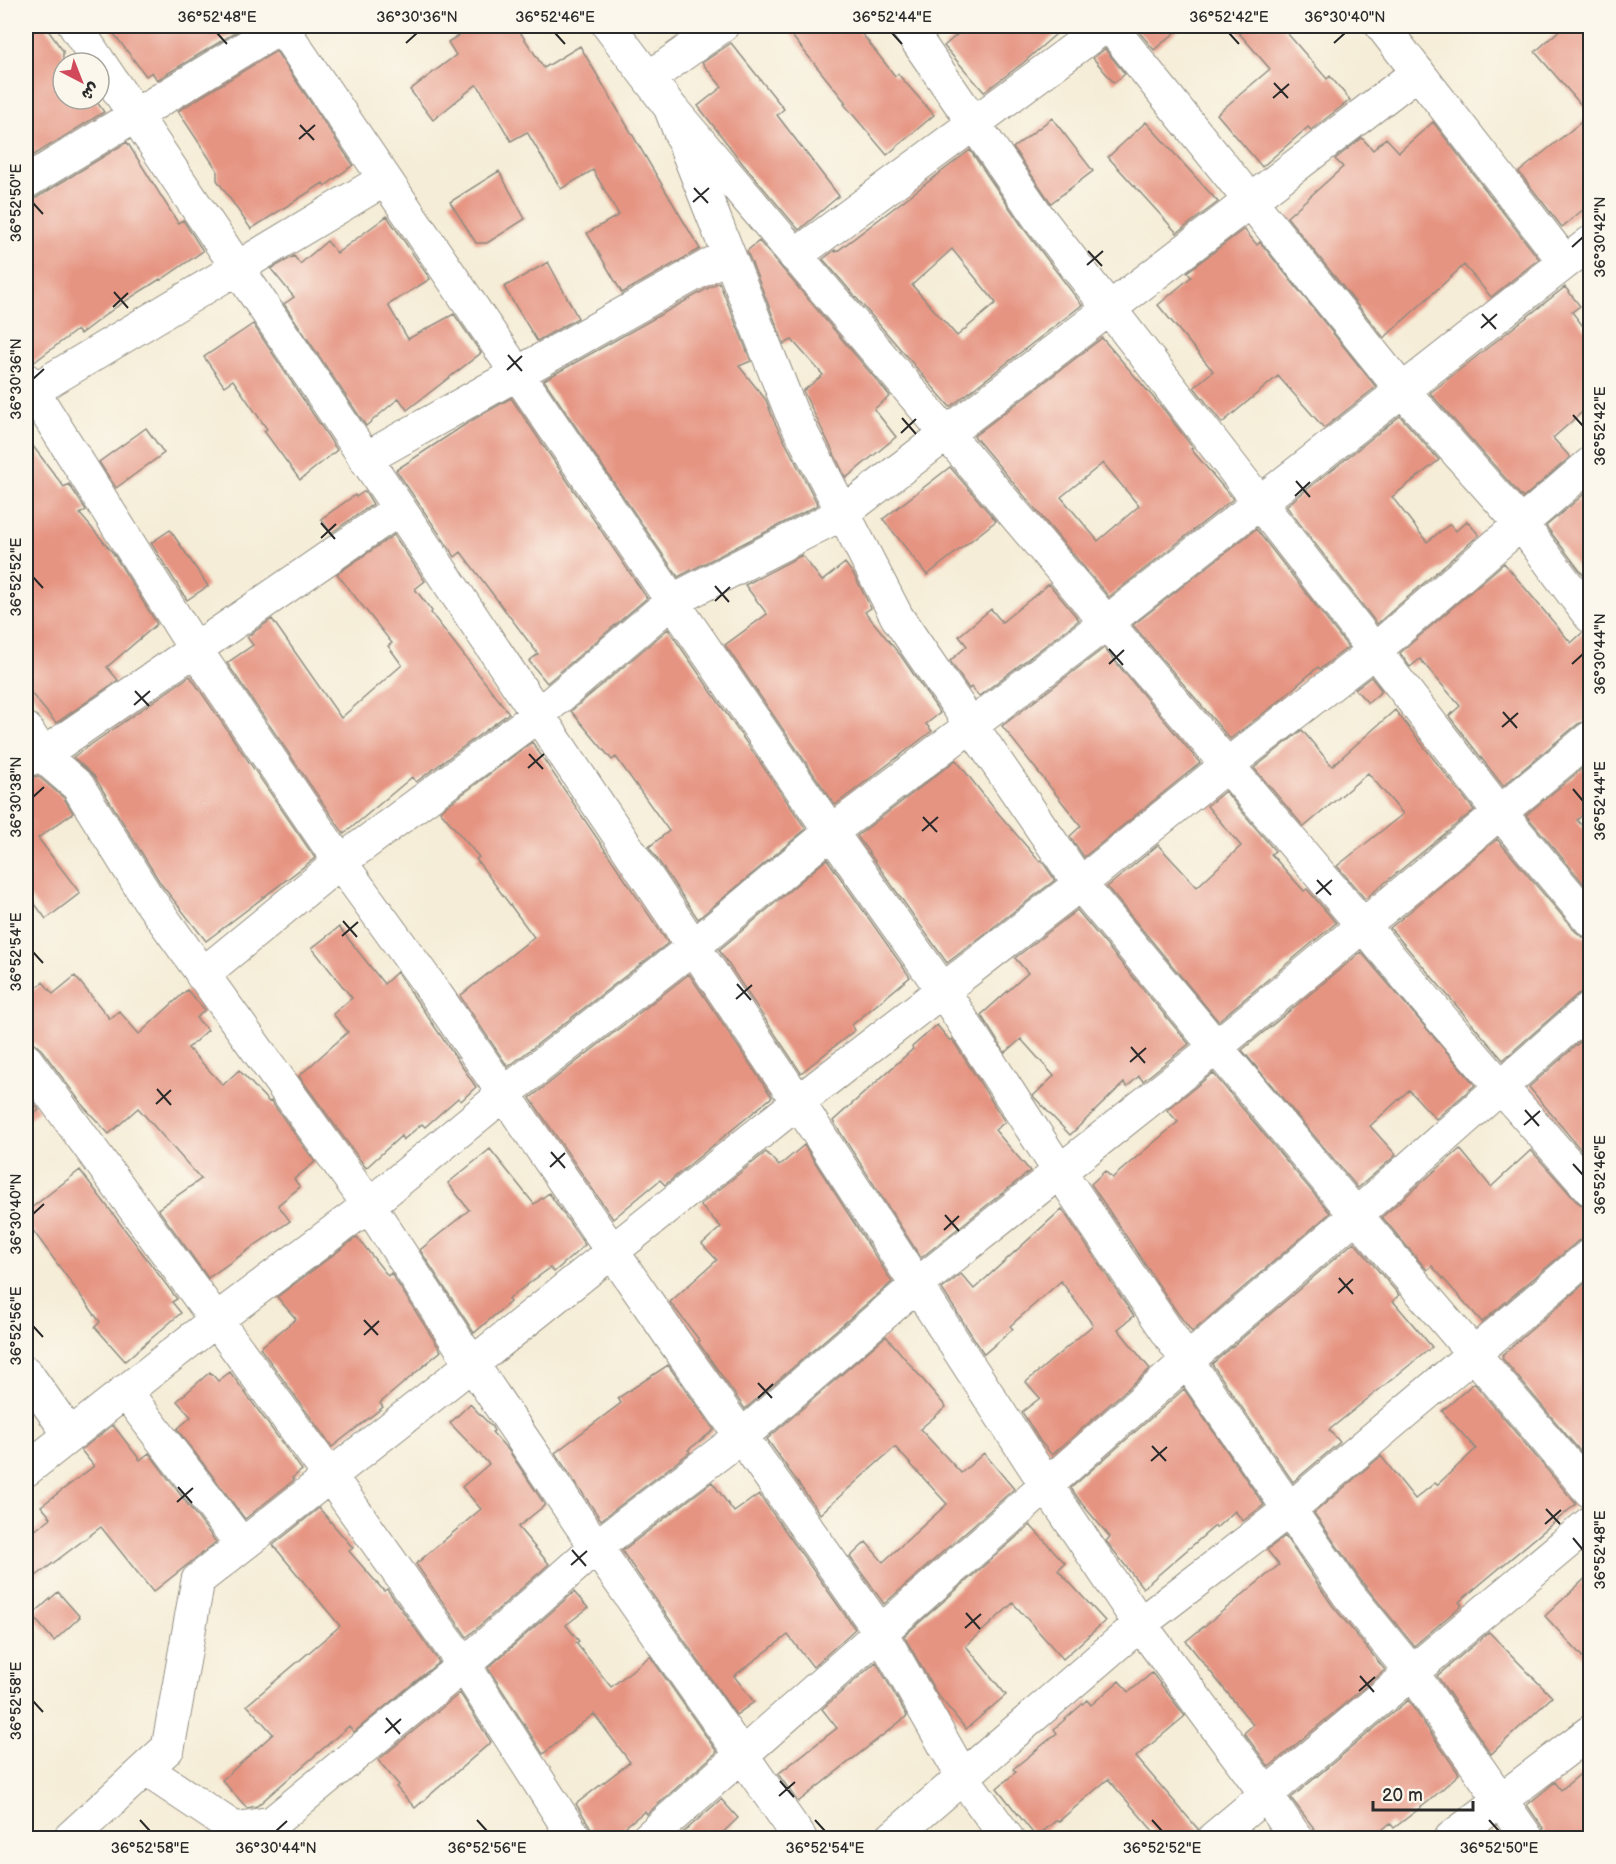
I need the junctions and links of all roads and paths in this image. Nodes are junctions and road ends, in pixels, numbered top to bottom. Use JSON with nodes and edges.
{"nodes":[{"id":1,"x":75,"y":26,"type":"edge"},
{"id":2,"x":281,"y":26,"type":"edge"},
{"id":3,"x":609,"y":26,"type":"edge"},
{"id":4,"x":722,"y":26,"type":"edge"},
{"id":5,"x":907,"y":26,"type":"edge"},
{"id":6,"x":1105,"y":26,"type":"edge"},
{"id":7,"x":1110,"y":26,"type":"edge"},
{"id":8,"x":1382,"y":26,"type":"edge"},
{"id":9,"x":1418,"y":72,"type":"junction"},
{"id":10,"x":650,"y":78,"type":"junction"},
{"id":11,"x":670,"y":107,"type":"junction"},
{"id":12,"x":135,"y":115,"type":"junction"},
{"id":13,"x":974,"y":123,"type":"junction"},
{"id":14,"x":385,"y":179,"type":"junction"},
{"id":15,"x":26,"y":182,"type":"edge"},
{"id":16,"x":1250,"y":200,"type":"junction"},
{"id":17,"x":1578,"y":252,"type":"edge"},
{"id":18,"x":728,"y":255,"type":"junction"},
{"id":19,"x":795,"y":256,"type":"junction"},
{"id":20,"x":238,"y":268,"type":"junction"},
{"id":21,"x":1109,"y":309,"type":"junction"},
{"id":22,"x":517,"y":373,"type":"junction"},
{"id":23,"x":28,"y":388,"type":"edge"},
{"id":24,"x":1402,"y":390,"type":"junction"},
{"id":25,"x":946,"y":434,"type":"junction"},
{"id":26,"x":365,"y":459,"type":"junction"},
{"id":27,"x":1590,"y":464,"type":"edge"},
{"id":28,"x":1259,"y":503,"type":"junction"},
{"id":29,"x":399,"y":509,"type":"junction"},
{"id":30,"x":843,"y":513,"type":"junction"},
{"id":31,"x":1522,"y":525,"type":"junction"},
{"id":32,"x":672,"y":601,"type":"junction"},
{"id":33,"x":1590,"y":616,"type":"edge"},
{"id":34,"x":1106,"y":623,"type":"junction"},
{"id":35,"x":195,"y":649,"type":"junction"},
{"id":36,"x":1374,"y":651,"type":"junction"},
{"id":37,"x":538,"y":715,"type":"junction"},
{"id":38,"x":972,"y":725,"type":"junction"},
{"id":39,"x":1590,"y":738,"type":"edge"},
{"id":40,"x":31,"y":748,"type":"edge"},
{"id":41,"x":1226,"y":766,"type":"junction"},
{"id":42,"x":1500,"y":813,"type":"junction"},
{"id":43,"x":831,"y":832,"type":"junction"},
{"id":44,"x":340,"y":862,"type":"junction"},
{"id":45,"x":1080,"y":884,"type":"junction"},
{"id":46,"x":1590,"y":920,"type":"edge"},
{"id":47,"x":1362,"y":926,"type":"junction"},
{"id":48,"x":693,"y":947,"type":"junction"},
{"id":49,"x":201,"y":975,"type":"junction"},
{"id":50,"x":942,"y":989,"type":"junction"},
{"id":51,"x":1590,"y":1008,"type":"edge"},
{"id":52,"x":1216,"y":1047,"type":"junction"},
{"id":53,"x":26,"y":1060,"type":"edge"},
{"id":54,"x":1501,"y":1087,"type":"junction"},
{"id":55,"x":504,"y":1094,"type":"junction"},
{"id":56,"x":798,"y":1102,"type":"junction"},
{"id":57,"x":1060,"y":1172,"type":"junction"},
{"id":58,"x":1590,"y":1190,"type":"edge"},
{"id":59,"x":369,"y":1205,"type":"junction"},
{"id":60,"x":1356,"y":1215,"type":"junction"},
{"id":61,"x":612,"y":1251,"type":"junction"},
{"id":62,"x":1590,"y":1255,"type":"edge"},
{"id":63,"x":917,"y":1285,"type":"junction"},
{"id":64,"x":216,"y":1320,"type":"junction"},
{"id":65,"x":1474,"y":1353,"type":"junction"},
{"id":66,"x":1186,"y":1361,"type":"junction"},
{"id":67,"x":472,"y":1364,"type":"junction"},
{"id":68,"x":26,"y":1373,"type":"edge"},
{"id":69,"x":125,"y":1391,"type":"junction"},
{"id":70,"x":70,"y":1435,"type":"junction"},
{"id":71,"x":742,"y":1436,"type":"junction"},
{"id":72,"x":26,"y":1470,"type":"edge"},
{"id":73,"x":330,"y":1476,"type":"junction"},
{"id":74,"x":1047,"y":1486,"type":"junction"},
{"id":75,"x":1590,"y":1491,"type":"edge"},
{"id":76,"x":1290,"y":1509,"type":"junction"},
{"id":77,"x":1590,"y":1523,"type":"edge"},
{"id":78,"x":243,"y":1545,"type":"junction"},
{"id":79,"x":596,"y":1547,"type":"junction"},
{"id":80,"x":1140,"y":1624,"type":"junction"},
{"id":81,"x":881,"y":1633,"type":"junction"},
{"id":82,"x":464,"y":1665,"type":"junction"},
{"id":83,"x":1412,"y":1673,"type":"junction"},
{"id":84,"x":1590,"y":1732,"type":"edge"},
{"id":85,"x":742,"y":1755,"type":"junction"},
{"id":86,"x":145,"y":1769,"type":"junction"},
{"id":87,"x":964,"y":1779,"type":"junction"},
{"id":88,"x":1266,"y":1794,"type":"junction"},
{"id":89,"x":1501,"y":1801,"type":"junction"},
{"id":90,"x":70,"y":1839,"type":"edge"},
{"id":91,"x":575,"y":1839,"type":"edge"},
{"id":92,"x":648,"y":1839,"type":"edge"},
{"id":93,"x":800,"y":1839,"type":"edge"},
{"id":94,"x":892,"y":1839,"type":"edge"},
{"id":95,"x":1007,"y":1839,"type":"edge"},
{"id":96,"x":1214,"y":1839,"type":"edge"},
{"id":97,"x":1296,"y":1839,"type":"edge"},
{"id":98,"x":1451,"y":1839,"type":"edge"},
{"id":99,"x":1527,"y":1839,"type":"edge"}],
"edges":[{"from":1,"to":12,"type":"street"},
{"from":2,"to":12,"type":"street"},
{"from":2,"to":14,"type":"street"},
{"from":3,"to":10,"type":"street"},
{"from":4,"to":10,"type":"street"},
{"from":5,"to":13,"type":"street"},
{"from":6,"to":13,"type":"street"},
{"from":7,"to":16,"type":"street"},
{"from":8,"to":9,"type":"street"},
{"from":9,"to":16,"type":"street"},
{"from":9,"to":17,"type":"street"},
{"from":10,"to":11,"type":"street"},
{"from":11,"to":18,"type":"street"},
{"from":11,"to":19,"type":"street"},
{"from":12,"to":15,"type":"street"},
{"from":12,"to":20,"type":"street"},
{"from":13,"to":19,"type":"street"},
{"from":13,"to":21,"type":"street"},
{"from":14,"to":20,"type":"street"},
{"from":14,"to":22,"type":"street"},
{"from":16,"to":21,"type":"street"},
{"from":16,"to":24,"type":"street"},
{"from":17,"to":24,"type":"street"},
{"from":18,"to":22,"type":"street"},
{"from":18,"to":30,"type":"street"},
{"from":19,"to":25,"type":"street"},
{"from":20,"to":23,"type":"street"},
{"from":20,"to":26,"type":"street"},
{"from":21,"to":25,"type":"street"},
{"from":21,"to":28,"type":"street"},
{"from":22,"to":26,"type":"street"},
{"from":22,"to":32,"type":"street"},
{"from":23,"to":35,"type":"street"},
{"from":24,"to":28,"type":"street"},
{"from":24,"to":31,"type":"street"},
{"from":25,"to":30,"type":"street"},
{"from":25,"to":34,"type":"street"},
{"from":26,"to":29,"type":"street"},
{"from":27,"to":31,"type":"street"},
{"from":28,"to":34,"type":"street"},
{"from":28,"to":36,"type":"street"},
{"from":29,"to":35,"type":"street"},
{"from":29,"to":37,"type":"street"},
{"from":30,"to":32,"type":"street"},
{"from":30,"to":38,"type":"street"},
{"from":31,"to":33,"type":"street"},
{"from":31,"to":36,"type":"street"},
{"from":32,"to":37,"type":"street"},
{"from":32,"to":43,"type":"street"},
{"from":34,"to":38,"type":"street"},
{"from":34,"to":41,"type":"street"},
{"from":35,"to":40,"type":"street"},
{"from":35,"to":44,"type":"street"},
{"from":36,"to":41,"type":"street"},
{"from":36,"to":42,"type":"street"},
{"from":37,"to":44,"type":"street"},
{"from":37,"to":48,"type":"street"},
{"from":38,"to":43,"type":"street"},
{"from":38,"to":45,"type":"street"},
{"from":39,"to":42,"type":"street"},
{"from":40,"to":49,"type":"street"},
{"from":41,"to":45,"type":"street"},
{"from":41,"to":47,"type":"street"},
{"from":42,"to":46,"type":"street"},
{"from":42,"to":47,"type":"street"},
{"from":43,"to":48,"type":"street"},
{"from":43,"to":50,"type":"street"},
{"from":44,"to":49,"type":"street"},
{"from":44,"to":55,"type":"street"},
{"from":45,"to":50,"type":"street"},
{"from":45,"to":52,"type":"street"},
{"from":47,"to":52,"type":"street"},
{"from":47,"to":54,"type":"street"},
{"from":48,"to":55,"type":"street"},
{"from":48,"to":56,"type":"street"},
{"from":49,"to":59,"type":"street"},
{"from":50,"to":56,"type":"street"},
{"from":50,"to":57,"type":"street"},
{"from":51,"to":54,"type":"street"},
{"from":52,"to":57,"type":"street"},
{"from":52,"to":60,"type":"street"},
{"from":53,"to":64,"type":"street"},
{"from":54,"to":58,"type":"street"},
{"from":54,"to":60,"type":"street"},
{"from":55,"to":59,"type":"street"},
{"from":55,"to":61,"type":"street"},
{"from":56,"to":61,"type":"street"},
{"from":56,"to":63,"type":"street"},
{"from":57,"to":63,"type":"street"},
{"from":57,"to":66,"type":"street"},
{"from":59,"to":64,"type":"street"},
{"from":59,"to":67,"type":"street"},
{"from":60,"to":65,"type":"street"},
{"from":60,"to":66,"type":"street"},
{"from":61,"to":67,"type":"street"},
{"from":61,"to":71,"type":"street"},
{"from":62,"to":65,"type":"street"},
{"from":63,"to":71,"type":"street"},
{"from":63,"to":74,"type":"street"},
{"from":64,"to":69,"type":"street"},
{"from":64,"to":73,"type":"street"},
{"from":65,"to":75,"type":"street"},
{"from":65,"to":76,"type":"street"},
{"from":66,"to":74,"type":"street"},
{"from":66,"to":76,"type":"street"},
{"from":67,"to":73,"type":"street"},
{"from":67,"to":79,"type":"street"},
{"from":68,"to":70,"type":"street"},
{"from":69,"to":70,"type":"street"},
{"from":69,"to":78,"type":"street"},
{"from":70,"to":72,"type":"street"},
{"from":71,"to":79,"type":"street"},
{"from":71,"to":81,"type":"street"},
{"from":73,"to":78,"type":"street"},
{"from":73,"to":82,"type":"street"},
{"from":74,"to":80,"type":"street"},
{"from":74,"to":81,"type":"street"},
{"from":76,"to":80,"type":"street"},
{"from":76,"to":83,"type":"street"},
{"from":77,"to":83,"type":"street"},
{"from":78,"to":86,"type":"street"},
{"from":79,"to":82,"type":"street"},
{"from":79,"to":85,"type":"street"},
{"from":80,"to":87,"type":"street"},
{"from":80,"to":88,"type":"street"},
{"from":81,"to":85,"type":"street"},
{"from":81,"to":87,"type":"street"},
{"from":82,"to":86,"type":"street"},
{"from":82,"to":91,"type":"street"},
{"from":83,"to":88,"type":"street"},
{"from":83,"to":89,"type":"street"},
{"from":84,"to":89,"type":"street"},
{"from":85,"to":92,"type":"street"},
{"from":85,"to":93,"type":"street"},
{"from":86,"to":90,"type":"street"},
{"from":87,"to":94,"type":"street"},
{"from":87,"to":95,"type":"street"},
{"from":88,"to":96,"type":"street"},
{"from":88,"to":97,"type":"street"},
{"from":89,"to":98,"type":"street"},
{"from":89,"to":99,"type":"street"}]}
